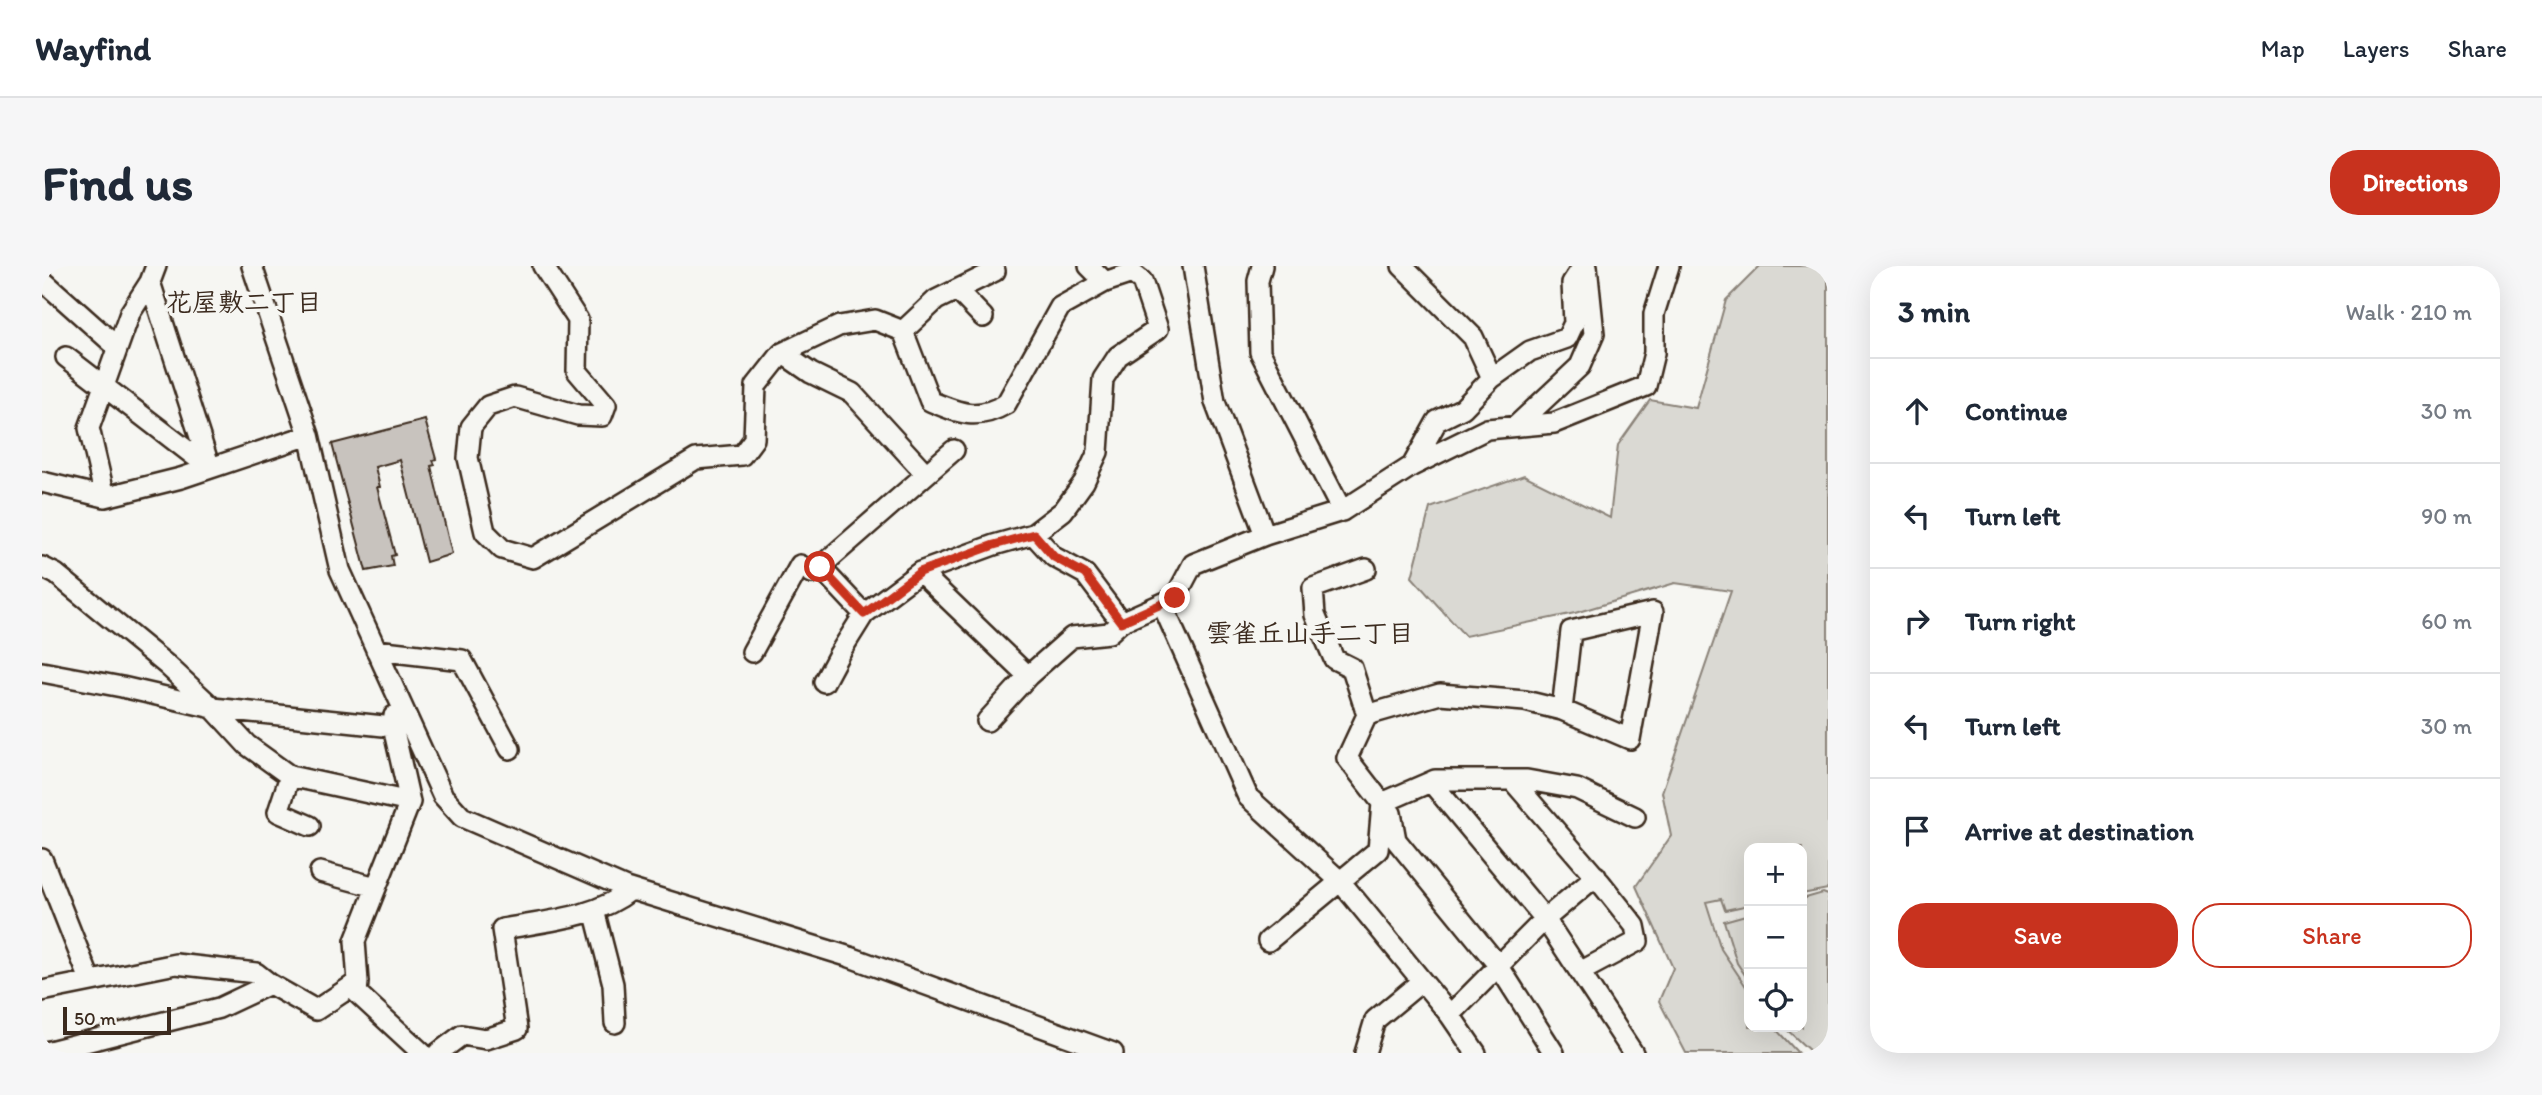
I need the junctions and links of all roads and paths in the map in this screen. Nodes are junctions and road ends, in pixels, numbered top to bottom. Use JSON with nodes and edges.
{"nodes":[{"id":1,"x":252,"y":266,"type":"edge"},
{"id":2,"x":543,"y":266,"type":"edge"},
{"id":3,"x":992,"y":266,"type":"edge"},
{"id":4,"x":1089,"y":266,"type":"edge"},
{"id":5,"x":1194,"y":266,"type":"edge"},
{"id":6,"x":1262,"y":266,"type":"edge"},
{"id":7,"x":1402,"y":266,"type":"edge"},
{"id":8,"x":1585,"y":266,"type":"edge"},
{"id":9,"x":1669,"y":266,"type":"edge"},
{"id":10,"x":153,"y":274,"type":"edge"},
{"id":11,"x":42,"y":280,"type":"edge"},
{"id":12,"x":1105,"y":282,"type":"junction"},
{"id":13,"x":957,"y":290,"type":"junction"},
{"id":14,"x":983,"y":317,"type":"dead end"},
{"id":15,"x":903,"y":331,"type":"junction"},
{"id":16,"x":117,"y":347,"type":"junction"},
{"id":17,"x":782,"y":353,"type":"junction"},
{"id":18,"x":65,"y":357,"type":"dead end"},
{"id":19,"x":1492,"y":378,"type":"junction"},
{"id":20,"x":103,"y":385,"type":"junction"},
{"id":21,"x":1517,"y":425,"type":"junction"},
{"id":22,"x":309,"y":435,"type":"junction"},
{"id":23,"x":954,"y":450,"type":"dead end"},
{"id":24,"x":1412,"y":466,"type":"junction"},
{"id":25,"x":210,"y":468,"type":"junction"},
{"id":26,"x":926,"y":474,"type":"junction"},
{"id":27,"x":42,"y":482,"type":"edge"},
{"id":28,"x":105,"y":497,"type":"junction"},
{"id":29,"x":1342,"y":511,"type":"junction"},
{"id":30,"x":1034,"y":534,"type":"junction"},
{"id":31,"x":1265,"y":535,"type":"junction"},
{"id":32,"x":42,"y":567,"type":"edge"},
{"id":33,"x":820,"y":567,"type":"junction"},
{"id":34,"x":1366,"y":569,"type":"dead end"},
{"id":35,"x":920,"y":572,"type":"junction"},
{"id":36,"x":1162,"y":604,"type":"junction"},
{"id":37,"x":864,"y":614,"type":"junction"},
{"id":38,"x":1121,"y":622,"type":"junction"},
{"id":39,"x":376,"y":650,"type":"junction"},
{"id":40,"x":752,"y":652,"type":"dead end"},
{"id":41,"x":42,"y":672,"type":"edge"},
{"id":42,"x":1028,"y":676,"type":"junction"},
{"id":43,"x":824,"y":682,"type":"dead end"},
{"id":44,"x":396,"y":694,"type":"junction"},
{"id":45,"x":213,"y":709,"type":"junction"},
{"id":46,"x":1562,"y":710,"type":"junction"},
{"id":47,"x":1367,"y":715,"type":"junction"},
{"id":48,"x":988,"y":720,"type":"dead end"},
{"id":49,"x":393,"y":727,"type":"junction"},
{"id":50,"x":510,"y":749,"type":"dead end"},
{"id":51,"x":290,"y":776,"type":"junction"},
{"id":52,"x":1512,"y":780,"type":"junction"},
{"id":53,"x":1431,"y":782,"type":"junction"},
{"id":54,"x":410,"y":802,"type":"junction"},
{"id":55,"x":1382,"y":803,"type":"junction"},
{"id":56,"x":1635,"y":817,"type":"dead end"},
{"id":57,"x":310,"y":826,"type":"dead end"},
{"id":58,"x":42,"y":859,"type":"edge"},
{"id":59,"x":320,"y":872,"type":"dead end"},
{"id":60,"x":1596,"y":876,"type":"junction"},
{"id":61,"x":1340,"y":881,"type":"junction"},
{"id":62,"x":376,"y":887,"type":"junction"},
{"id":63,"x":631,"y":890,"type":"junction"},
{"id":64,"x":594,"y":909,"type":"junction"},
{"id":65,"x":1545,"y":919,"type":"junction"},
{"id":66,"x":1268,"y":941,"type":"dead end"},
{"id":67,"x":1498,"y":965,"type":"junction"},
{"id":68,"x":1580,"y":972,"type":"junction"},
{"id":69,"x":90,"y":980,"type":"junction"},
{"id":70,"x":1422,"y":981,"type":"junction"},
{"id":71,"x":358,"y":982,"type":"junction"},
{"id":72,"x":270,"y":984,"type":"junction"},
{"id":73,"x":42,"y":991,"type":"edge"},
{"id":74,"x":1450,"y":1015,"type":"junction"},
{"id":75,"x":615,"y":1023,"type":"dead end"},
{"id":76,"x":64,"y":1050,"type":"edge"},
{"id":77,"x":42,"y":1053,"type":"edge"},
{"id":78,"x":422,"y":1053,"type":"edge"},
{"id":79,"x":438,"y":1053,"type":"edge"},
{"id":80,"x":1113,"y":1053,"type":"edge"},
{"id":81,"x":1365,"y":1053,"type":"edge"},
{"id":82,"x":1476,"y":1053,"type":"edge"},
{"id":83,"x":1554,"y":1053,"type":"edge"},
{"id":84,"x":1633,"y":1053,"type":"edge"}],
"edges":[{"from":1,"to":22,"type":"street"},
{"from":2,"to":17,"type":"street"},
{"from":3,"to":13,"type":"street"},
{"from":4,"to":12,"type":"street"},
{"from":5,"to":31,"type":"street"},
{"from":6,"to":29,"type":"street"},
{"from":7,"to":19,"type":"street"},
{"from":8,"to":19,"type":"street"},
{"from":8,"to":21,"type":"street"},
{"from":9,"to":21,"type":"street"},
{"from":10,"to":16,"type":"street"},
{"from":10,"to":25,"type":"street"},
{"from":11,"to":16,"type":"street"},
{"from":12,"to":15,"type":"street"},
{"from":12,"to":30,"type":"street"},
{"from":13,"to":14,"type":"street"},
{"from":13,"to":15,"type":"street"},
{"from":15,"to":17,"type":"street"},
{"from":16,"to":20,"type":"street"},
{"from":17,"to":26,"type":"street"},
{"from":18,"to":20,"type":"street"},
{"from":19,"to":24,"type":"street"},
{"from":20,"to":25,"type":"street"},
{"from":20,"to":28,"type":"street"},
{"from":21,"to":24,"type":"street"},
{"from":22,"to":25,"type":"street"},
{"from":22,"to":39,"type":"street"},
{"from":23,"to":26,"type":"street"},
{"from":24,"to":29,"type":"street"},
{"from":25,"to":28,"type":"street"},
{"from":26,"to":33,"type":"street"},
{"from":27,"to":28,"type":"street"},
{"from":29,"to":31,"type":"street"},
{"from":30,"to":35,"type":"street"},
{"from":30,"to":38,"type":"street"},
{"from":31,"to":36,"type":"street"},
{"from":32,"to":45,"type":"street"},
{"from":33,"to":37,"type":"street"},
{"from":33,"to":40,"type":"street"},
{"from":34,"to":47,"type":"street"},
{"from":35,"to":37,"type":"street"},
{"from":35,"to":42,"type":"street"},
{"from":36,"to":38,"type":"street"},
{"from":36,"to":61,"type":"street"},
{"from":37,"to":43,"type":"street"},
{"from":38,"to":42,"type":"street"},
{"from":39,"to":44,"type":"street"},
{"from":39,"to":50,"type":"street"},
{"from":41,"to":45,"type":"street"},
{"from":42,"to":48,"type":"street"},
{"from":44,"to":49,"type":"street"},
{"from":44,"to":63,"type":"street"},
{"from":45,"to":49,"type":"street"},
{"from":45,"to":51,"type":"street"},
{"from":46,"to":46,"type":"street"},
{"from":46,"to":47,"type":"street"},
{"from":47,"to":55,"type":"street"},
{"from":49,"to":54,"type":"street"},
{"from":51,"to":54,"type":"street"},
{"from":51,"to":57,"type":"street"},
{"from":52,"to":53,"type":"street"},
{"from":52,"to":56,"type":"street"},
{"from":52,"to":60,"type":"street"},
{"from":53,"to":55,"type":"street"},
{"from":53,"to":65,"type":"street"},
{"from":54,"to":62,"type":"street"},
{"from":55,"to":61,"type":"street"},
{"from":55,"to":67,"type":"street"},
{"from":58,"to":69,"type":"street"},
{"from":59,"to":62,"type":"street"},
{"from":60,"to":65,"type":"street"},
{"from":60,"to":68,"type":"street"},
{"from":61,"to":66,"type":"street"},
{"from":61,"to":70,"type":"street"},
{"from":62,"to":71,"type":"street"},
{"from":63,"to":64,"type":"street"},
{"from":63,"to":80,"type":"street"},
{"from":64,"to":75,"type":"street"},
{"from":64,"to":79,"type":"street"},
{"from":65,"to":67,"type":"street"},
{"from":65,"to":68,"type":"street"},
{"from":67,"to":74,"type":"street"},
{"from":67,"to":83,"type":"street"},
{"from":68,"to":84,"type":"street"},
{"from":69,"to":72,"type":"street"},
{"from":69,"to":73,"type":"street"},
{"from":70,"to":74,"type":"street"},
{"from":70,"to":81,"type":"street"},
{"from":71,"to":72,"type":"street"},
{"from":71,"to":78,"type":"street"},
{"from":72,"to":76,"type":"street"},
{"from":74,"to":82,"type":"street"},
{"from":76,"to":77,"type":"street"}]}
